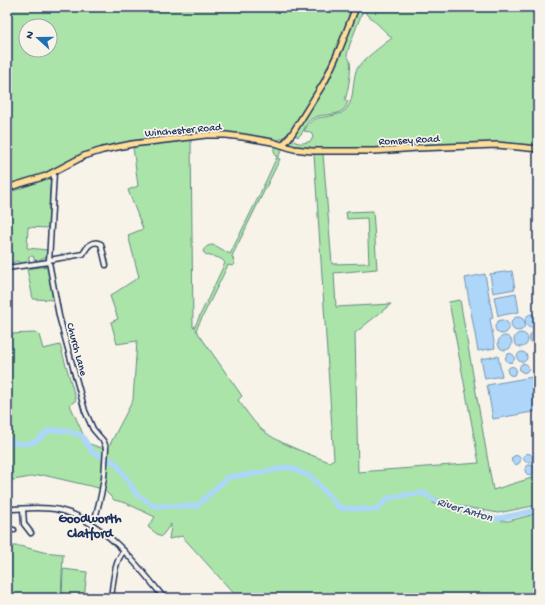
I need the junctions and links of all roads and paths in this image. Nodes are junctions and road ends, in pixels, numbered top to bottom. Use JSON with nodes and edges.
{"nodes":[{"id":1,"x":356,"y":7,"type":"edge"},
{"id":2,"x":282,"y":145,"type":"junction"},
{"id":3,"x":538,"y":149,"type":"edge"},
{"id":4,"x":54,"y":172,"type":"junction"},
{"id":5,"x":7,"y":188,"type":"edge"},
{"id":6,"x":49,"y":261,"type":"junction"},
{"id":7,"x":106,"y":265,"type":"dead end"},
{"id":8,"x":7,"y":268,"type":"edge"},
{"id":9,"x":7,"y":509,"type":"edge"},
{"id":10,"x":23,"y":509,"type":"junction"},
{"id":11,"x":90,"y":523,"type":"junction"},
{"id":12,"x":7,"y":529,"type":"edge"},
{"id":13,"x":14,"y":530,"type":"dead end"},
{"id":14,"x":31,"y":532,"type":"dead end"},
{"id":15,"x":124,"y":551,"type":"junction"},
{"id":16,"x":111,"y":598,"type":"edge"},
{"id":17,"x":164,"y":598,"type":"edge"}],
"edges":[{"from":1,"to":2,"type":"main road"},
{"from":2,"to":3,"type":"main road","name":"Romsey Road"},
{"from":2,"to":4,"type":"main road","name":"Winchester Road"},
{"from":4,"to":5,"type":"main road","name":"Winchester Road"},
{"from":4,"to":6,"type":"street","name":"Church Lane"},
{"from":6,"to":7,"type":"street"},
{"from":6,"to":8,"type":"street"},
{"from":6,"to":11,"type":"street","name":"Church Lane"},
{"from":9,"to":10,"type":"street"},
{"from":10,"to":11,"type":"street"},
{"from":10,"to":14,"type":"street"},
{"from":11,"to":15,"type":"street"},
{"from":12,"to":13,"type":"street"},
{"from":15,"to":16,"type":"street"},
{"from":15,"to":17,"type":"street"}]}
